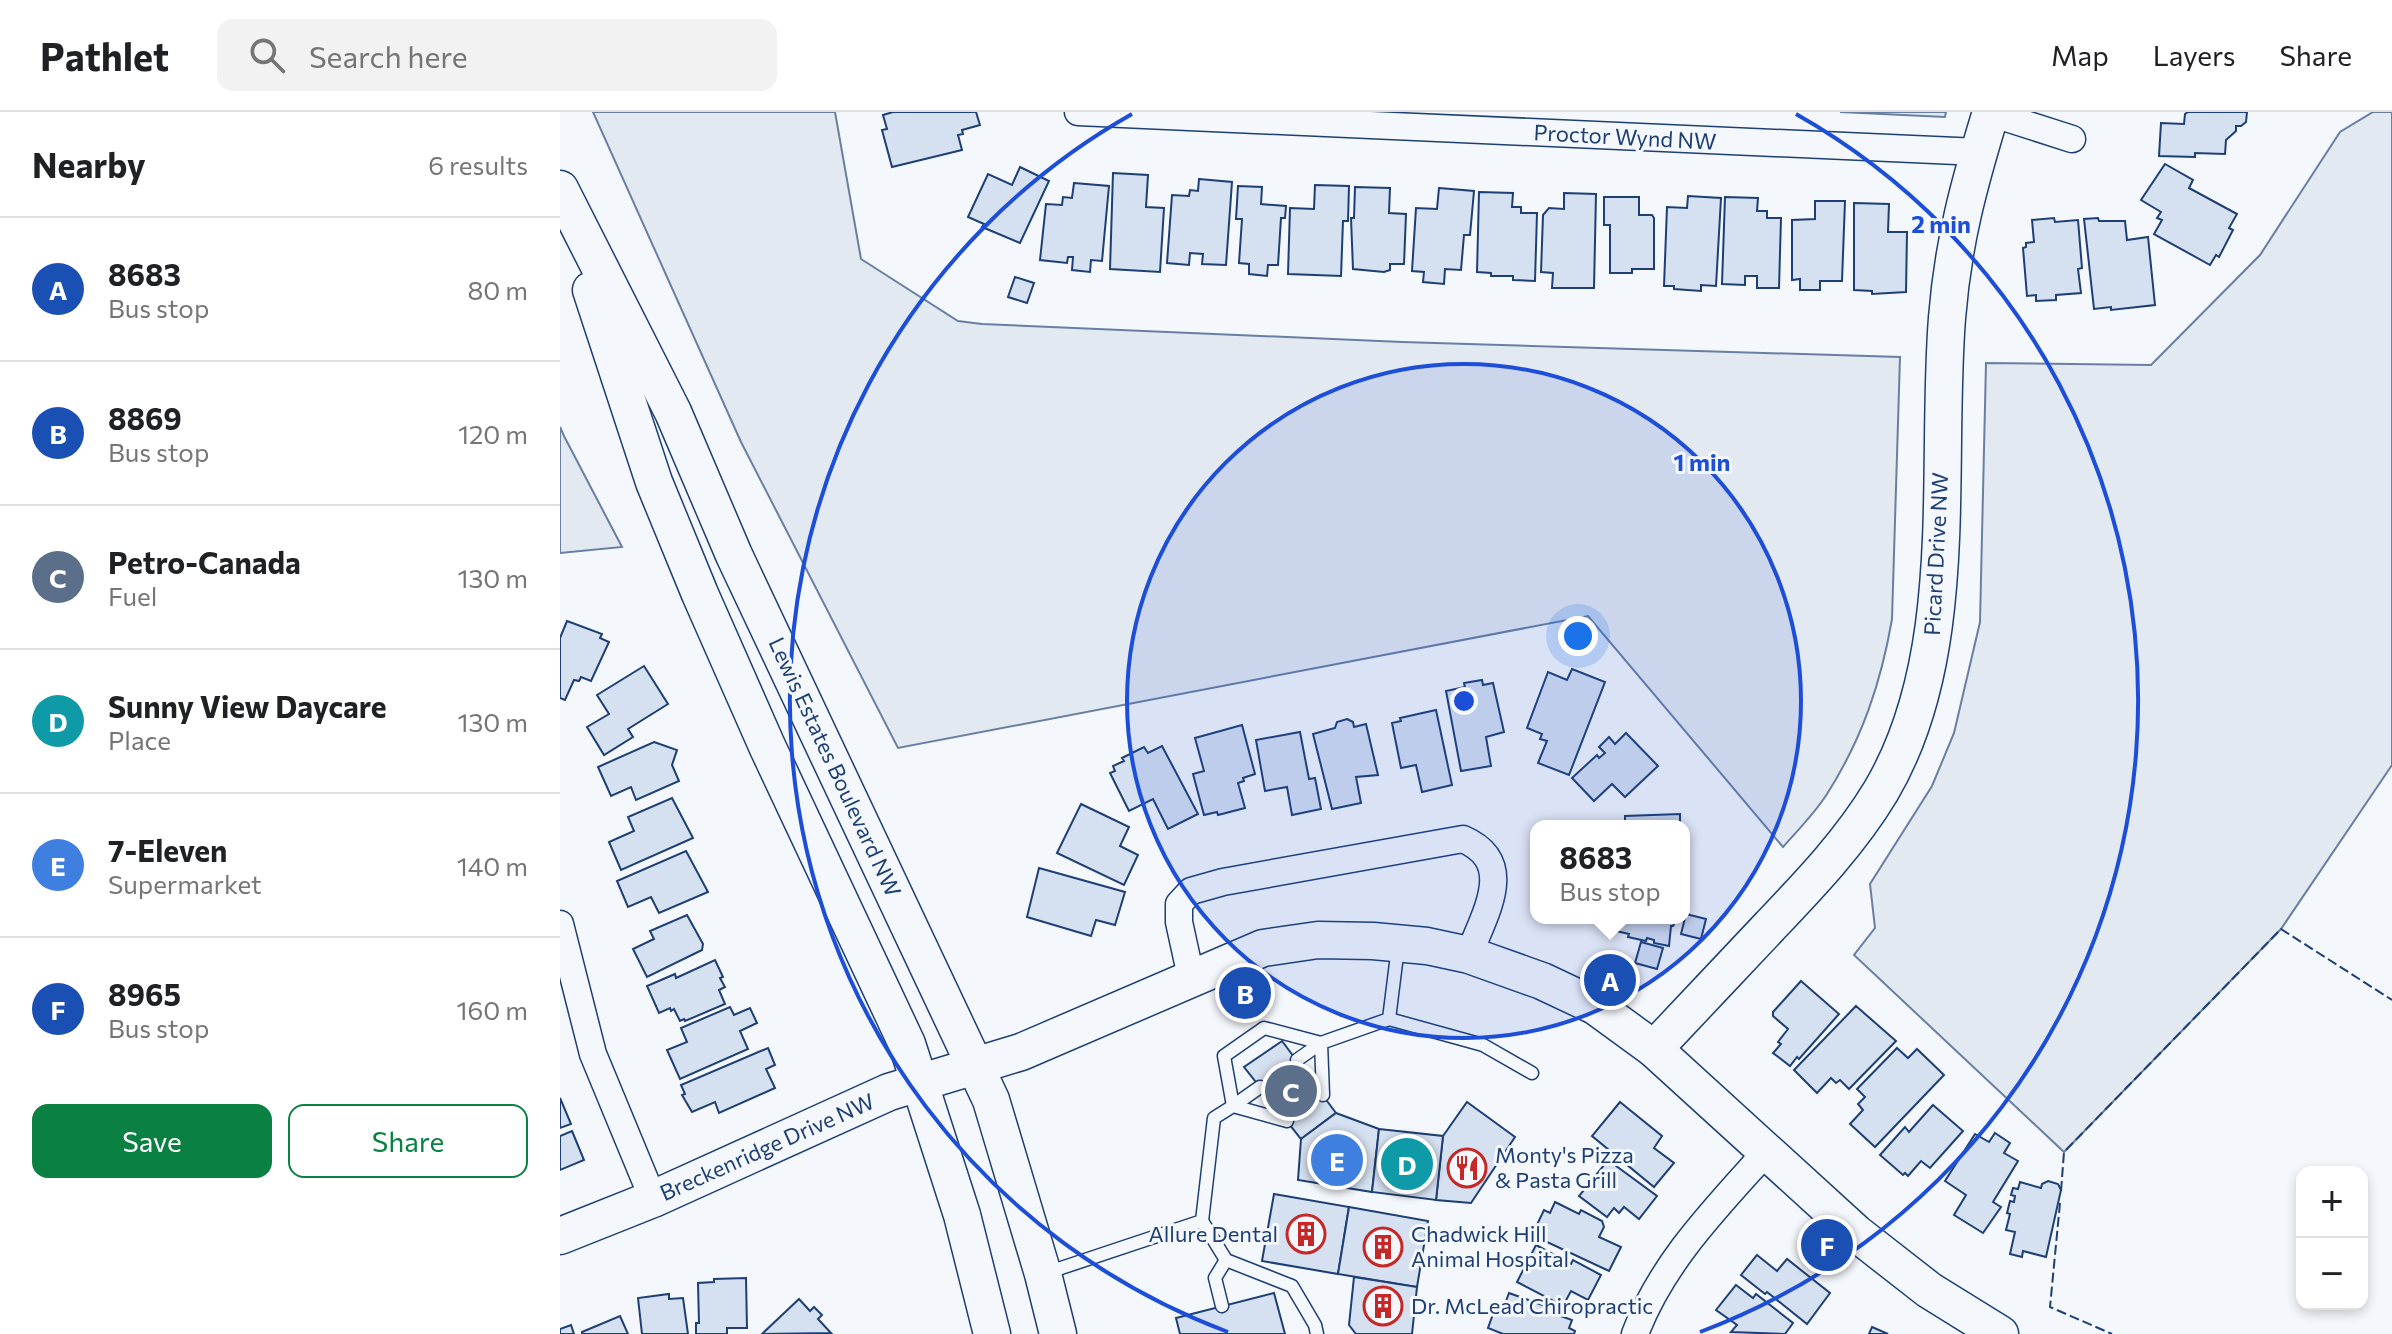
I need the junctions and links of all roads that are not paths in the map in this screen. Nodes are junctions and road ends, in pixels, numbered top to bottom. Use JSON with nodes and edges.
{"nodes":[{"id":1,"x":1078,"y":112,"type":"edge"},
{"id":2,"x":1991,"y":112,"type":"edge"},
{"id":3,"x":2072,"y":139,"type":"dead end"},
{"id":4,"x":1979,"y":152,"type":"junction"},
{"id":5,"x":566,"y":202,"type":"edge"},
{"id":6,"x":560,"y":924,"type":"edge"},
{"id":7,"x":1398,"y":943,"type":"junction"},
{"id":8,"x":1469,"y":955,"type":"junction"},
{"id":9,"x":1191,"y":977,"type":"junction"},
{"id":10,"x":1389,"y":1019,"type":"junction"},
{"id":11,"x":1321,"y":1043,"type":"junction"},
{"id":12,"x":1654,"y":1049,"type":"junction"},
{"id":13,"x":1297,"y":1060,"type":"dead end"},
{"id":14,"x":975,"y":1065,"type":"junction"},
{"id":15,"x":1532,"y":1073,"type":"dead end"},
{"id":16,"x":920,"y":1083,"type":"junction"},
{"id":17,"x":1260,"y":1087,"type":"dead end"},
{"id":18,"x":1323,"y":1095,"type":"dead end"},
{"id":19,"x":1233,"y":1106,"type":"junction"},
{"id":20,"x":1287,"y":1121,"type":"dead end"},
{"id":21,"x":1767,"y":1151,"type":"junction"},
{"id":22,"x":653,"y":1199,"type":"junction"},
{"id":23,"x":1202,"y":1221,"type":"junction"},
{"id":24,"x":560,"y":1236,"type":"edge"},
{"id":25,"x":1226,"y":1260,"type":"junction"},
{"id":26,"x":1043,"y":1274,"type":"junction"},
{"id":27,"x":1222,"y":1306,"type":"dead end"},
{"id":28,"x":992,"y":1334,"type":"edge"},
{"id":29,"x":1058,"y":1334,"type":"edge"},
{"id":30,"x":1317,"y":1334,"type":"edge"},
{"id":31,"x":1635,"y":1334,"type":"edge"},
{"id":32,"x":2000,"y":1334,"type":"edge"}],
"edges":[{"from":1,"to":4,"type":"street","name":"Proctor Wynd NW"},
{"from":2,"to":3,"type":"street","name":"Picard Drive NW"},
{"from":2,"to":4,"type":"street","name":"Picard Drive NW"},
{"from":4,"to":12,"type":"street","name":"Picard Drive NW"},
{"from":5,"to":14,"type":"street","name":"Lewis Estates Boulevard NW"},
{"from":5,"to":16,"type":"street","name":"Lewis Estates Boulevard NW"},
{"from":6,"to":22,"type":"street"},
{"from":7,"to":8,"type":"street","name":"Breckenridge Drive NW"},
{"from":7,"to":9,"type":"street","name":"Breckenridge Drive NW"},
{"from":7,"to":10,"type":"lane"},
{"from":8,"to":9,"type":"street"},
{"from":8,"to":12,"type":"street","name":"Breckenridge Drive NW"},
{"from":9,"to":14,"type":"street","name":"Breckenridge Drive NW"},
{"from":10,"to":11,"type":"lane"},
{"from":10,"to":15,"type":"lane"},
{"from":11,"to":13,"type":"lane"},
{"from":11,"to":18,"type":"lane"},
{"from":11,"to":19,"type":"lane"},
{"from":12,"to":21,"type":"street","name":"Breckenridge Drive NW"},
{"from":14,"to":16,"type":"street","name":"Breckenridge Drive NW"},
{"from":14,"to":26,"type":"street","name":"Lewis Estates Boulevard NW"},
{"from":16,"to":22,"type":"street","name":"Breckenridge Drive NW"},
{"from":16,"to":28,"type":"street","name":"Lewis Estates Boulevard NW"},
{"from":17,"to":19,"type":"lane"},
{"from":19,"to":20,"type":"lane"},
{"from":19,"to":23,"type":"lane"},
{"from":21,"to":31,"type":"street"},
{"from":21,"to":32,"type":"street","name":"Breckenridge Drive NW"},
{"from":22,"to":24,"type":"street","name":"Breckenridge Drive NW"},
{"from":23,"to":25,"type":"lane"},
{"from":23,"to":26,"type":"lane"},
{"from":25,"to":27,"type":"lane"},
{"from":25,"to":30,"type":"lane"},
{"from":26,"to":29,"type":"street","name":"Lewis Estates Boulevard NW"}]}
